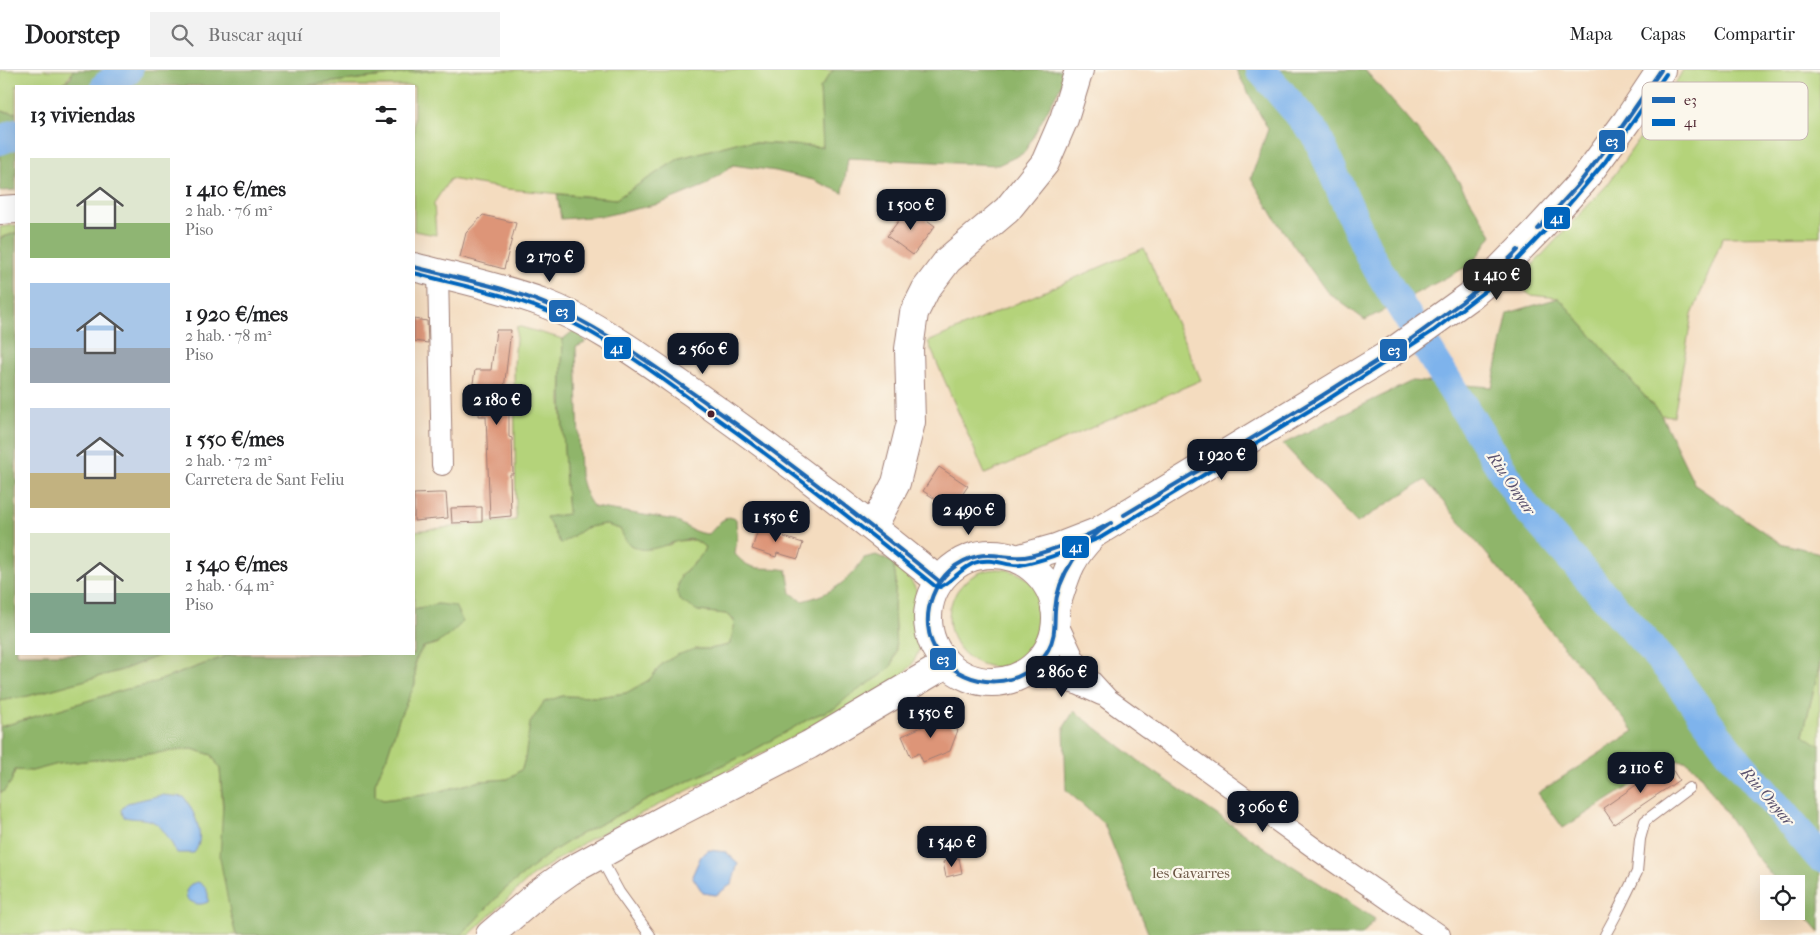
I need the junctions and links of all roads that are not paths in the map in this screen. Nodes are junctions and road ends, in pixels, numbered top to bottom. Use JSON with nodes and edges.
{"nodes":[{"id":1,"x":1079,"y":70,"type":"edge"},
{"id":2,"x":1661,"y":70,"type":"edge"},
{"id":3,"x":1653,"y":82,"type":"edge"},
{"id":4,"x":1642,"y":98,"type":"edge"},
{"id":5,"x":15,"y":209,"type":"edge"},
{"id":6,"x":0,"y":210,"type":"edge"},
{"id":7,"x":426,"y":270,"type":"edge"},
{"id":8,"x":442,"y":465,"type":"dead end"},
{"id":9,"x":873,"y":527,"type":"junction"},
{"id":10,"x":1097,"y":532,"type":"junction"},
{"id":11,"x":1017,"y":559,"type":"junction"},
{"id":12,"x":939,"y":581,"type":"junction"},
{"id":13,"x":1056,"y":614,"type":"junction"},
{"id":14,"x":946,"y":664,"type":"junction"},
{"id":15,"x":1024,"y":674,"type":"junction"},
{"id":16,"x":1108,"y":699,"type":"junction"},
{"id":17,"x":1689,"y":788,"type":"dead end"},
{"id":18,"x":599,"y":854,"type":"junction"},
{"id":19,"x":490,"y":935,"type":"edge"},
{"id":20,"x":650,"y":935,"type":"edge"},
{"id":21,"x":1440,"y":935,"type":"edge"},
{"id":22,"x":1604,"y":935,"type":"edge"}],
"edges":[{"from":1,"to":9,"type":"main road"},
{"from":2,"to":3,"type":"main road"},
{"from":4,"to":10,"type":"main road"},
{"from":5,"to":6,"type":"main road"},
{"from":7,"to":8,"type":"street"},
{"from":7,"to":9,"type":"main road"},
{"from":9,"to":12,"type":"main road"},
{"from":10,"to":11,"type":"main road"},
{"from":10,"to":13,"type":"main road"},
{"from":11,"to":12,"type":"main road"},
{"from":11,"to":13,"type":"main road"},
{"from":12,"to":14,"type":"main road"},
{"from":13,"to":15,"type":"main road"},
{"from":13,"to":16,"type":"street"},
{"from":14,"to":15,"type":"main road"},
{"from":14,"to":18,"type":"main road"},
{"from":15,"to":16,"type":"street"},
{"from":16,"to":21,"type":"street"},
{"from":17,"to":22,"type":"lane"},
{"from":18,"to":19,"type":"main road"},
{"from":18,"to":20,"type":"lane"}]}
